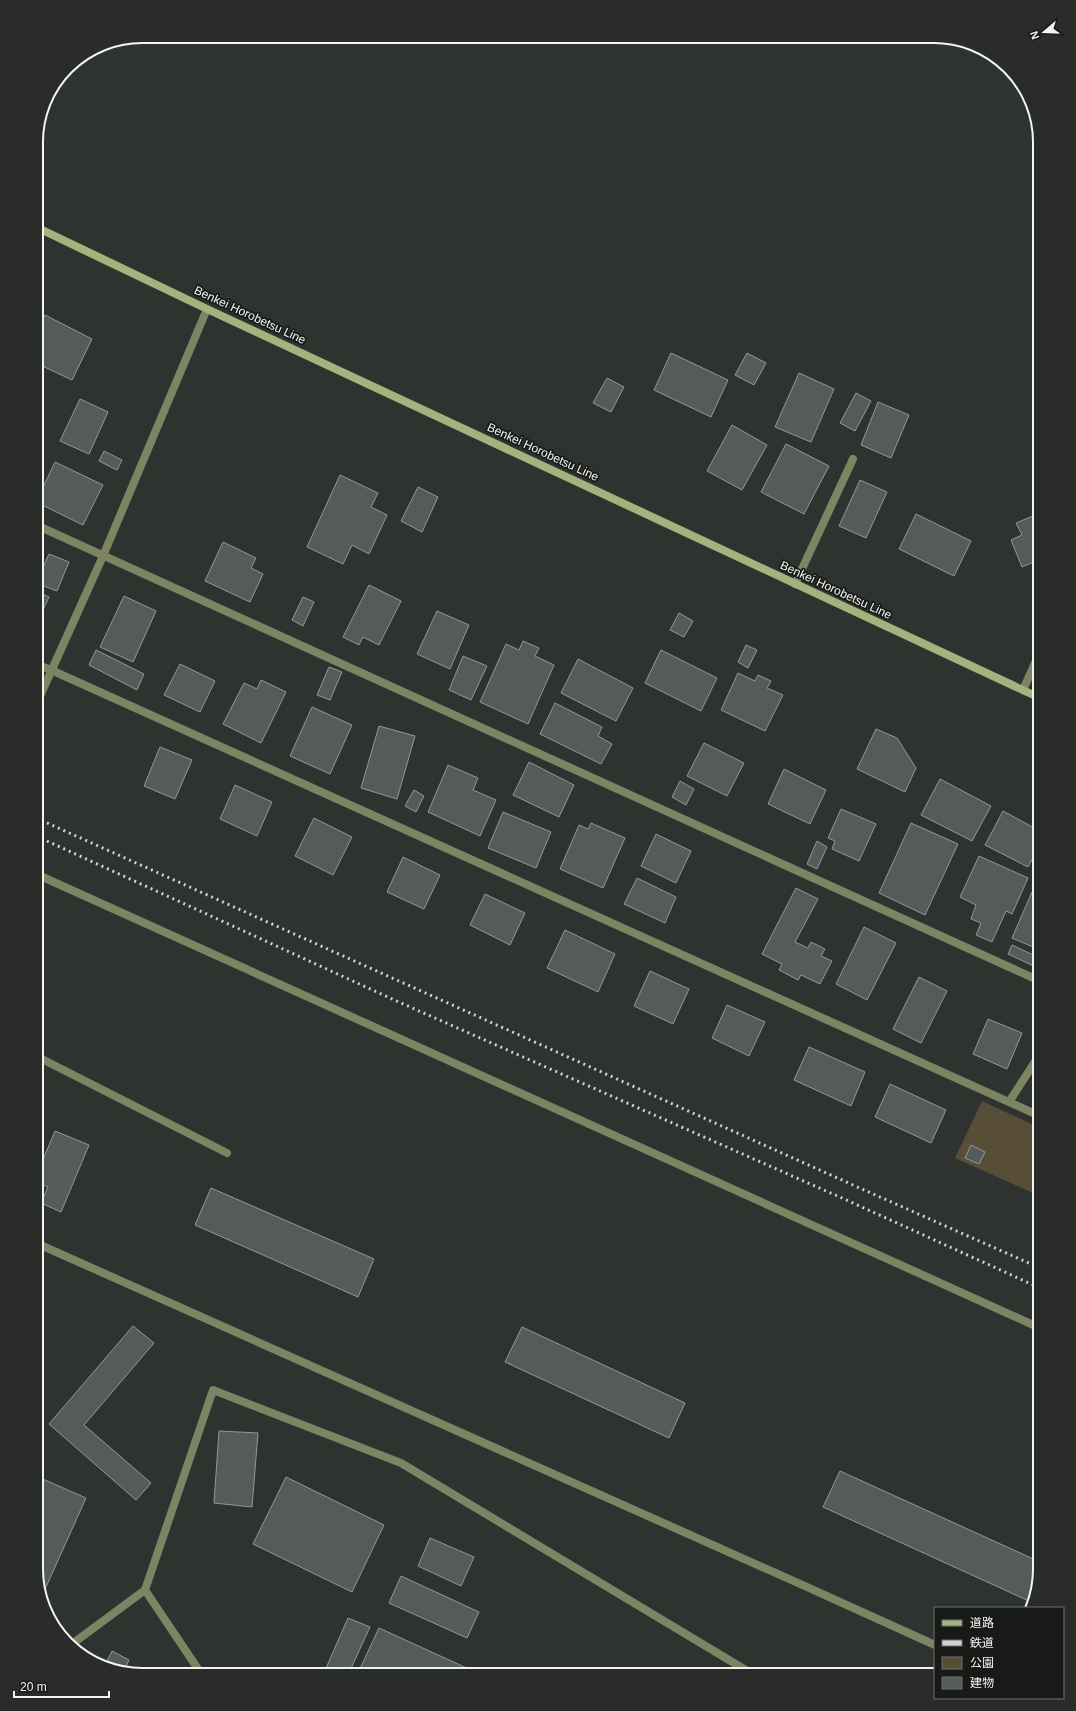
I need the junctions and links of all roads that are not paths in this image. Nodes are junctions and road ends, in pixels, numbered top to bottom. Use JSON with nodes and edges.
{"nodes":[{"id":1,"x":43,"y":230,"type":"edge"},
{"id":2,"x":207,"y":309,"type":"junction"},
{"id":3,"x":852,"y":459,"type":"dead end"},
{"id":4,"x":43,"y":528,"type":"edge"},
{"id":5,"x":103,"y":556,"type":"junction"},
{"id":6,"x":795,"y":584,"type":"junction"},
{"id":7,"x":43,"y":667,"type":"edge"},
{"id":8,"x":1033,"y":668,"type":"edge"},
{"id":9,"x":51,"y":670,"type":"junction"},
{"id":10,"x":43,"y":689,"type":"edge"},
{"id":11,"x":1023,"y":690,"type":"junction"},
{"id":12,"x":1033,"y":695,"type":"edge"},
{"id":13,"x":43,"y":877,"type":"edge"},
{"id":14,"x":1033,"y":978,"type":"edge"},
{"id":15,"x":43,"y":1060,"type":"edge"},
{"id":16,"x":1033,"y":1065,"type":"edge"},
{"id":17,"x":1009,"y":1102,"type":"junction"},
{"id":18,"x":1033,"y":1113,"type":"edge"},
{"id":19,"x":228,"y":1153,"type":"dead end"},
{"id":20,"x":43,"y":1246,"type":"edge"},
{"id":21,"x":1033,"y":1325,"type":"edge"},
{"id":22,"x":144,"y":1590,"type":"junction"},
{"id":23,"x":75,"y":1641,"type":"edge"},
{"id":24,"x":934,"y":1645,"type":"edge"},
{"id":25,"x":197,"y":1668,"type":"edge"},
{"id":26,"x":742,"y":1668,"type":"edge"}],
"edges":[{"from":1,"to":2,"type":"main road","name":"Benkei Horobetsu Line"},
{"from":2,"to":5,"type":"street"},
{"from":2,"to":6,"type":"main road","name":"Benkei Horobetsu Line"},
{"from":3,"to":6,"type":"street"},
{"from":4,"to":5,"type":"street"},
{"from":5,"to":9,"type":"street"},
{"from":5,"to":14,"type":"street"},
{"from":6,"to":11,"type":"main road","name":"Benkei Horobetsu Line"},
{"from":7,"to":9,"type":"street"},
{"from":8,"to":11,"type":"street"},
{"from":9,"to":10,"type":"street"},
{"from":9,"to":17,"type":"street"},
{"from":11,"to":12,"type":"main road","name":"Benkei Horobetsu Line"},
{"from":13,"to":21,"type":"street"},
{"from":15,"to":19,"type":"street"},
{"from":16,"to":17,"type":"street"},
{"from":17,"to":18,"type":"street"},
{"from":20,"to":24,"type":"street"},
{"from":22,"to":23,"type":"street"},
{"from":22,"to":25,"type":"street"},
{"from":22,"to":26,"type":"street"}]}
